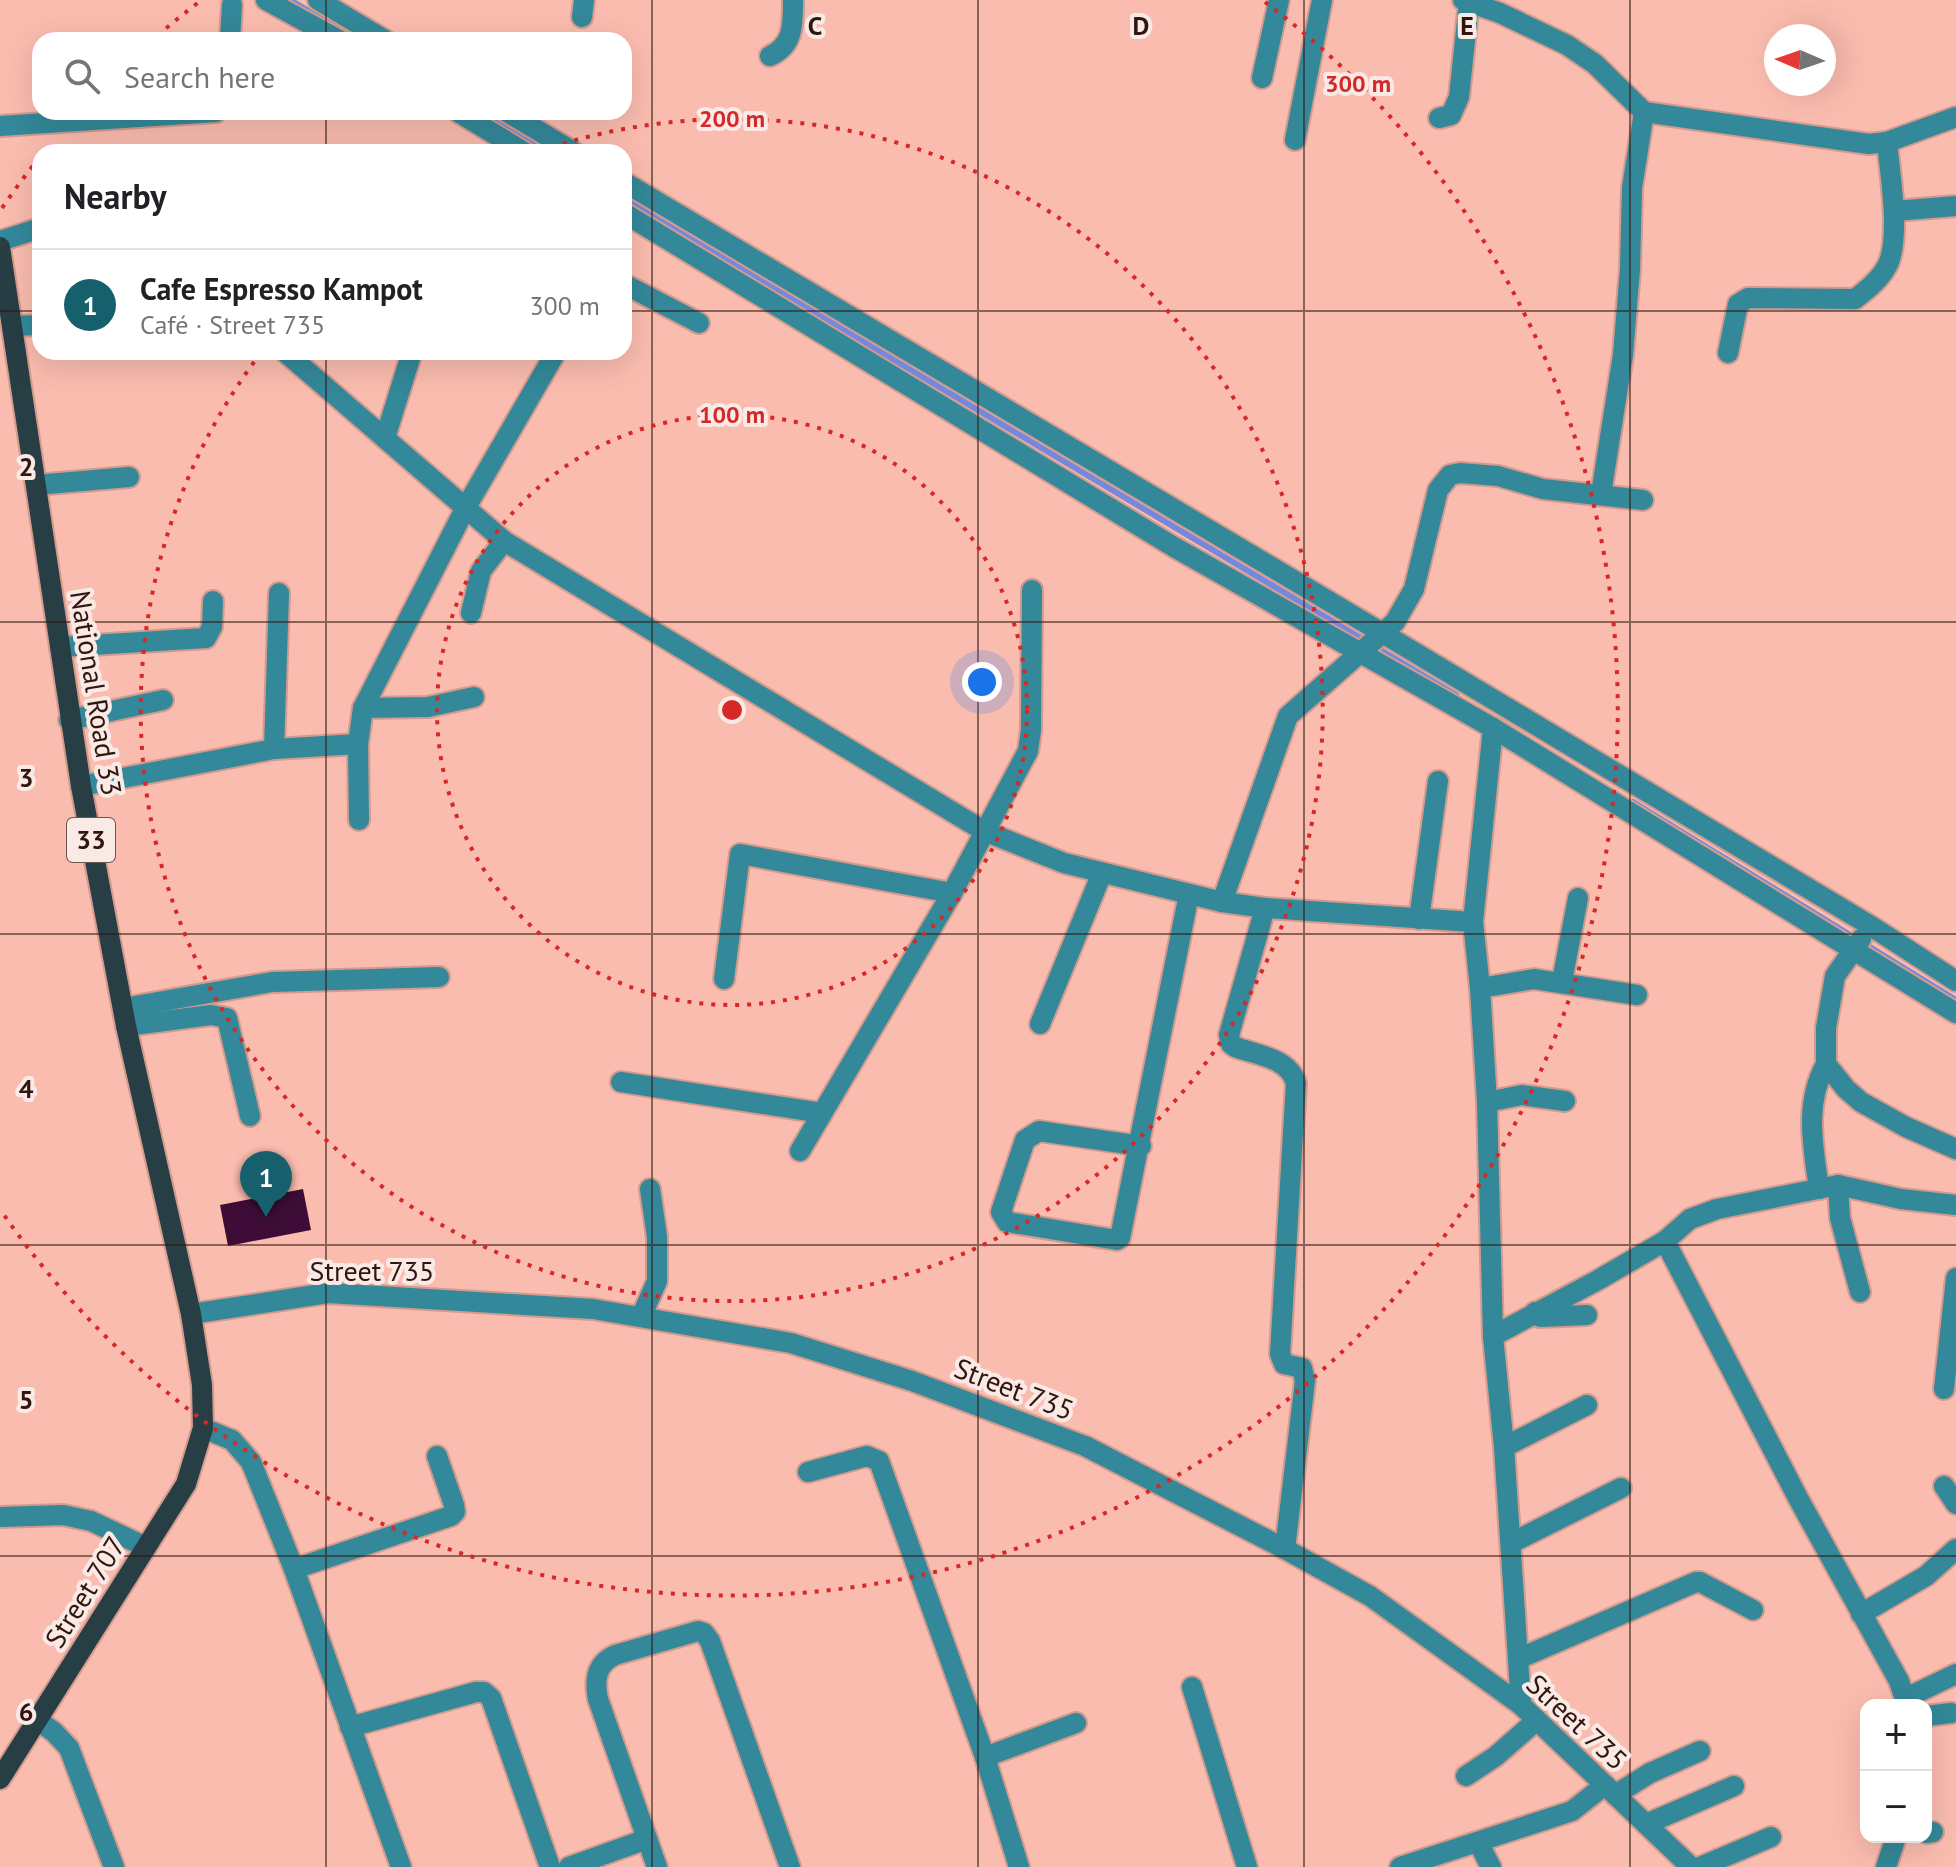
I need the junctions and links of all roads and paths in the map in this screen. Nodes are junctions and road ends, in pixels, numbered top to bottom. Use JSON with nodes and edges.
{"nodes":[{"id":1,"x":266,"y":0,"type":"edge"},
{"id":2,"x":318,"y":0,"type":"edge"},
{"id":3,"x":793,"y":0,"type":"edge"},
{"id":4,"x":1279,"y":0,"type":"edge"},
{"id":5,"x":1322,"y":0,"type":"edge"},
{"id":6,"x":1466,"y":1,"type":"edge"},
{"id":7,"x":232,"y":5,"type":"dead end"},
{"id":8,"x":1502,"y":7,"type":"edge"},
{"id":9,"x":230,"y":32,"type":"edge"},
{"id":10,"x":324,"y":32,"type":"edge"},
{"id":11,"x":372,"y":32,"type":"edge"},
{"id":12,"x":770,"y":56,"type":"dead end"},
{"id":13,"x":1262,"y":78,"type":"dead end"},
{"id":14,"x":1644,"y":112,"type":"junction"},
{"id":15,"x":1956,"y":117,"type":"edge"},
{"id":16,"x":1439,"y":118,"type":"dead end"},
{"id":17,"x":71,"y":120,"type":"edge"},
{"id":18,"x":471,"y":120,"type":"edge"},
{"id":19,"x":520,"y":120,"type":"edge"},
{"id":20,"x":0,"y":126,"type":"edge"},
{"id":21,"x":1295,"y":140,"type":"dead end"},
{"id":22,"x":1887,"y":142,"type":"junction"},
{"id":23,"x":511,"y":144,"type":"edge"},
{"id":24,"x":561,"y":144,"type":"edge"},
{"id":25,"x":632,"y":187,"type":"edge"},
{"id":26,"x":1956,"y":206,"type":"edge"},
{"id":27,"x":1895,"y":211,"type":"junction"},
{"id":28,"x":632,"y":218,"type":"edge"},
{"id":29,"x":32,"y":231,"type":"edge"},
{"id":30,"x":0,"y":244,"type":"edge"},
{"id":31,"x":632,"y":288,"type":"edge"},
{"id":32,"x":699,"y":323,"type":"dead end"},
{"id":33,"x":32,"y":325,"type":"edge"},
{"id":34,"x":12,"y":326,"type":"junction"},
{"id":35,"x":1728,"y":353,"type":"dead end"},
{"id":36,"x":294,"y":360,"type":"edge"},
{"id":37,"x":409,"y":360,"type":"edge"},
{"id":38,"x":551,"y":360,"type":"edge"},
{"id":39,"x":385,"y":438,"type":"junction"},
{"id":40,"x":129,"y":477,"type":"dead end"},
{"id":41,"x":36,"y":485,"type":"junction"},
{"id":42,"x":1601,"y":494,"type":"junction"},
{"id":43,"x":1643,"y":500,"type":"dead end"},
{"id":44,"x":465,"y":509,"type":"junction"},
{"id":45,"x":504,"y":541,"type":"junction"},
{"id":46,"x":1032,"y":590,"type":"dead end"},
{"id":47,"x":279,"y":593,"type":"dead end"},
{"id":48,"x":213,"y":601,"type":"dead end"},
{"id":49,"x":471,"y":613,"type":"dead end"},
{"id":50,"x":1384,"y":634,"type":"junction"},
{"id":51,"x":60,"y":647,"type":"junction"},
{"id":52,"x":1359,"y":652,"type":"junction"},
{"id":53,"x":474,"y":697,"type":"dead end"},
{"id":54,"x":163,"y":700,"type":"dead end"},
{"id":55,"x":363,"y":708,"type":"junction"},
{"id":56,"x":69,"y":720,"type":"junction"},
{"id":57,"x":1493,"y":728,"type":"junction"},
{"id":58,"x":358,"y":744,"type":"junction"},
{"id":59,"x":274,"y":749,"type":"junction"},
{"id":60,"x":1438,"y":781,"type":"dead end"},
{"id":61,"x":81,"y":786,"type":"junction"},
{"id":62,"x":359,"y":820,"type":"dead end"},
{"id":63,"x":984,"y":831,"type":"junction"},
{"id":64,"x":1102,"y":873,"type":"junction"},
{"id":65,"x":952,"y":893,"type":"junction"},
{"id":66,"x":1189,"y":894,"type":"junction"},
{"id":67,"x":1578,"y":898,"type":"dead end"},
{"id":68,"x":1222,"y":902,"type":"junction"},
{"id":69,"x":1265,"y":908,"type":"junction"},
{"id":70,"x":1419,"y":919,"type":"junction"},
{"id":71,"x":1473,"y":922,"type":"junction"},
{"id":72,"x":1871,"y":926,"type":"junction"},
{"id":73,"x":1854,"y":948,"type":"junction"},
{"id":74,"x":439,"y":977,"type":"dead end"},
{"id":75,"x":724,"y":979,"type":"dead end"},
{"id":76,"x":1562,"y":981,"type":"junction"},
{"id":77,"x":1956,"y":981,"type":"edge"},
{"id":78,"x":1480,"y":988,"type":"junction"},
{"id":79,"x":1637,"y":995,"type":"dead end"},
{"id":80,"x":1956,"y":1013,"type":"edge"},
{"id":81,"x":124,"y":1017,"type":"junction"},
{"id":82,"x":1040,"y":1024,"type":"dead end"},
{"id":83,"x":1826,"y":1064,"type":"junction"},
{"id":84,"x":621,"y":1082,"type":"dead end"},
{"id":85,"x":1565,"y":1101,"type":"dead end"},
{"id":86,"x":1487,"y":1102,"type":"junction"},
{"id":87,"x":822,"y":1113,"type":"junction"},
{"id":88,"x":250,"y":1116,"type":"dead end"},
{"id":89,"x":1141,"y":1146,"type":"junction"},
{"id":90,"x":1956,"y":1149,"type":"edge"},
{"id":91,"x":800,"y":1151,"type":"dead end"},
{"id":92,"x":1828,"y":1187,"type":"junction"},
{"id":93,"x":650,"y":1189,"type":"dead end"},
{"id":94,"x":1956,"y":1205,"type":"edge"},
{"id":95,"x":1665,"y":1241,"type":"junction"},
{"id":96,"x":1956,"y":1278,"type":"edge"},
{"id":97,"x":1860,"y":1292,"type":"dead end"},
{"id":98,"x":1535,"y":1312,"type":"junction"},
{"id":99,"x":191,"y":1314,"type":"junction"},
{"id":100,"x":1587,"y":1315,"type":"dead end"},
{"id":101,"x":641,"y":1317,"type":"junction"},
{"id":102,"x":1493,"y":1336,"type":"junction"},
{"id":103,"x":1944,"y":1389,"type":"dead end"},
{"id":104,"x":1587,"y":1405,"type":"dead end"},
{"id":105,"x":203,"y":1428,"type":"junction"},
{"id":106,"x":1504,"y":1447,"type":"junction"},
{"id":107,"x":437,"y":1456,"type":"dead end"},
{"id":108,"x":808,"y":1472,"type":"dead end"},
{"id":109,"x":1944,"y":1486,"type":"dead end"},
{"id":110,"x":1621,"y":1488,"type":"dead end"},
{"id":111,"x":1956,"y":1504,"type":"edge"},
{"id":112,"x":0,"y":1517,"type":"edge"},
{"id":113,"x":1511,"y":1543,"type":"junction"},
{"id":114,"x":146,"y":1547,"type":"junction"},
{"id":115,"x":1285,"y":1549,"type":"junction"},
{"id":116,"x":1956,"y":1549,"type":"edge"},
{"id":117,"x":294,"y":1569,"type":"junction"},
{"id":118,"x":1753,"y":1610,"type":"dead end"},
{"id":119,"x":1861,"y":1614,"type":"junction"},
{"id":120,"x":1518,"y":1659,"type":"junction"},
{"id":121,"x":1956,"y":1674,"type":"edge"},
{"id":122,"x":1192,"y":1687,"type":"dead end"},
{"id":123,"x":1905,"y":1699,"type":"edge"},
{"id":124,"x":1911,"y":1699,"type":"edge"},
{"id":125,"x":1521,"y":1705,"type":"junction"},
{"id":126,"x":1951,"y":1713,"type":"dead end"},
{"id":127,"x":1932,"y":1715,"type":"edge"},
{"id":128,"x":37,"y":1720,"type":"junction"},
{"id":129,"x":1537,"y":1720,"type":"junction"},
{"id":130,"x":1076,"y":1723,"type":"dead end"},
{"id":131,"x":350,"y":1727,"type":"junction"},
{"id":132,"x":1700,"y":1751,"type":"dead end"},
{"id":133,"x":985,"y":1757,"type":"junction"},
{"id":134,"x":1466,"y":1776,"type":"dead end"},
{"id":135,"x":0,"y":1779,"type":"edge"},
{"id":136,"x":1734,"y":1786,"type":"dead end"},
{"id":137,"x":1610,"y":1790,"type":"junction"},
{"id":138,"x":1646,"y":1824,"type":"junction"},
{"id":139,"x":1771,"y":1837,"type":"dead end"},
{"id":140,"x":647,"y":1839,"type":"junction"},
{"id":141,"x":1478,"y":1842,"type":"junction"},
{"id":142,"x":1895,"y":1843,"type":"edge"},
{"id":143,"x":114,"y":1867,"type":"edge"},
{"id":144,"x":401,"y":1867,"type":"edge"},
{"id":145,"x":550,"y":1867,"type":"edge"},
{"id":146,"x":569,"y":1867,"type":"edge"},
{"id":147,"x":657,"y":1867,"type":"edge"},
{"id":148,"x":790,"y":1867,"type":"edge"},
{"id":149,"x":1019,"y":1867,"type":"edge"},
{"id":150,"x":1247,"y":1867,"type":"edge"},
{"id":151,"x":1400,"y":1867,"type":"edge"},
{"id":152,"x":1491,"y":1867,"type":"edge"},
{"id":153,"x":1691,"y":1867,"type":"edge"},
{"id":154,"x":1700,"y":1867,"type":"edge"},
{"id":155,"x":1886,"y":1867,"type":"edge"}],
"edges":[{"from":1,"to":10,"type":"street"},
{"from":2,"to":11,"type":"street"},
{"from":3,"to":12,"type":"street"},
{"from":4,"to":13,"type":"street"},
{"from":5,"to":21,"type":"street"},
{"from":6,"to":8,"type":"street"},
{"from":6,"to":16,"type":"street"},
{"from":7,"to":9,"type":"street"},
{"from":8,"to":14,"type":"street"},
{"from":14,"to":22,"type":"street"},
{"from":14,"to":42,"type":"street"},
{"from":15,"to":22,"type":"street"},
{"from":17,"to":20,"type":"street"},
{"from":18,"to":23,"type":"street"},
{"from":19,"to":24,"type":"street"},
{"from":22,"to":27,"type":"street"},
{"from":25,"to":50,"type":"street"},
{"from":26,"to":27,"type":"street"},
{"from":27,"to":35,"type":"street"},
{"from":28,"to":52,"type":"street"},
{"from":29,"to":30,"type":"street"},
{"from":30,"to":34,"type":"main road","name":"National Road 33","number":"33"},
{"from":31,"to":32,"type":"street"},
{"from":33,"to":34,"type":"street"},
{"from":34,"to":41,"type":"main road","name":"National Road 33","number":"33"},
{"from":36,"to":39,"type":"street"},
{"from":37,"to":39,"type":"street"},
{"from":38,"to":44,"type":"street"},
{"from":39,"to":44,"type":"street"},
{"from":40,"to":41,"type":"street"},
{"from":41,"to":51,"type":"main road","name":"National Road 33","number":"33"},
{"from":42,"to":43,"type":"street"},
{"from":42,"to":50,"type":"street"},
{"from":44,"to":45,"type":"street"},
{"from":44,"to":55,"type":"street"},
{"from":45,"to":49,"type":"street"},
{"from":45,"to":63,"type":"street"},
{"from":46,"to":63,"type":"street"},
{"from":47,"to":59,"type":"street"},
{"from":48,"to":51,"type":"street"},
{"from":50,"to":52,"type":"street"},
{"from":50,"to":72,"type":"street"},
{"from":51,"to":56,"type":"main road","name":"National Road 33","number":"33"},
{"from":52,"to":57,"type":"street"},
{"from":52,"to":68,"type":"street"},
{"from":53,"to":55,"type":"street"},
{"from":54,"to":56,"type":"street"},
{"from":55,"to":58,"type":"street"},
{"from":56,"to":61,"type":"main road","name":"National Road 33","number":"33"},
{"from":57,"to":71,"type":"street"},
{"from":57,"to":73,"type":"street"},
{"from":58,"to":59,"type":"street"},
{"from":58,"to":62,"type":"street"},
{"from":59,"to":61,"type":"street"},
{"from":60,"to":70,"type":"street"},
{"from":61,"to":81,"type":"main road","name":"National Road 33","number":"33"},
{"from":63,"to":64,"type":"street"},
{"from":63,"to":65,"type":"street"},
{"from":64,"to":66,"type":"street"},
{"from":64,"to":82,"type":"street"},
{"from":65,"to":75,"type":"street"},
{"from":65,"to":87,"type":"street"},
{"from":66,"to":68,"type":"street"},
{"from":66,"to":89,"type":"street"},
{"from":67,"to":76,"type":"street"},
{"from":68,"to":69,"type":"street"},
{"from":69,"to":70,"type":"street"},
{"from":69,"to":115,"type":"street"},
{"from":70,"to":71,"type":"street"},
{"from":71,"to":78,"type":"street"},
{"from":72,"to":73,"type":"street"},
{"from":72,"to":77,"type":"street"},
{"from":73,"to":80,"type":"street"},
{"from":73,"to":83,"type":"street"},
{"from":74,"to":81,"type":"street"},
{"from":76,"to":78,"type":"street"},
{"from":76,"to":79,"type":"street"},
{"from":78,"to":86,"type":"street"},
{"from":81,"to":88,"type":"street"},
{"from":81,"to":99,"type":"main road","name":"National Road 33","number":"33"},
{"from":83,"to":90,"type":"street"},
{"from":83,"to":92,"type":"street"},
{"from":84,"to":87,"type":"street"},
{"from":85,"to":86,"type":"street"},
{"from":86,"to":102,"type":"street"},
{"from":87,"to":91,"type":"street"},
{"from":89,"to":89,"type":"street"},
{"from":92,"to":94,"type":"street"},
{"from":92,"to":95,"type":"street"},
{"from":92,"to":97,"type":"street"},
{"from":93,"to":101,"type":"street"},
{"from":95,"to":98,"type":"street"},
{"from":95,"to":119,"type":"street"},
{"from":96,"to":103,"type":"street"},
{"from":98,"to":100,"type":"street"},
{"from":98,"to":102,"type":"street"},
{"from":99,"to":101,"type":"street","name":"Street 735"},
{"from":99,"to":105,"type":"main road","name":"National Road 33","number":"33"},
{"from":101,"to":115,"type":"street","name":"Street 735"},
{"from":102,"to":106,"type":"street"},
{"from":104,"to":106,"type":"street"},
{"from":105,"to":114,"type":"main road","name":"Street 707"},
{"from":105,"to":117,"type":"street"},
{"from":106,"to":113,"type":"street"},
{"from":107,"to":117,"type":"street"},
{"from":108,"to":133,"type":"street"},
{"from":109,"to":111,"type":"street"},
{"from":110,"to":113,"type":"street"},
{"from":112,"to":114,"type":"street"},
{"from":113,"to":120,"type":"street"},
{"from":114,"to":128,"type":"main road","name":"Street 707"},
{"from":115,"to":125,"type":"street","name":"Street 735"},
{"from":116,"to":119,"type":"street"},
{"from":117,"to":131,"type":"street"},
{"from":118,"to":120,"type":"street"},
{"from":119,"to":123,"type":"street"},
{"from":120,"to":125,"type":"street"},
{"from":121,"to":124,"type":"street"},
{"from":122,"to":150,"type":"street"},
{"from":125,"to":129,"type":"street","name":"Street 735"},
{"from":126,"to":127,"type":"street"},
{"from":128,"to":135,"type":"main road","name":"Street 707"},
{"from":128,"to":143,"type":"street"},
{"from":129,"to":134,"type":"street"},
{"from":129,"to":137,"type":"street","name":"Street 735"},
{"from":130,"to":133,"type":"street"},
{"from":131,"to":144,"type":"street"},
{"from":131,"to":145,"type":"street"},
{"from":132,"to":137,"type":"street"},
{"from":133,"to":149,"type":"street"},
{"from":136,"to":138,"type":"street"},
{"from":137,"to":138,"type":"street","name":"Street 735"},
{"from":137,"to":141,"type":"street"},
{"from":138,"to":153,"type":"street","name":"Street 735"},
{"from":139,"to":154,"type":"street"},
{"from":140,"to":146,"type":"street"},
{"from":140,"to":147,"type":"street"},
{"from":140,"to":148,"type":"street"},
{"from":141,"to":151,"type":"street"},
{"from":141,"to":152,"type":"street"},
{"from":142,"to":155,"type":"street"}]}
